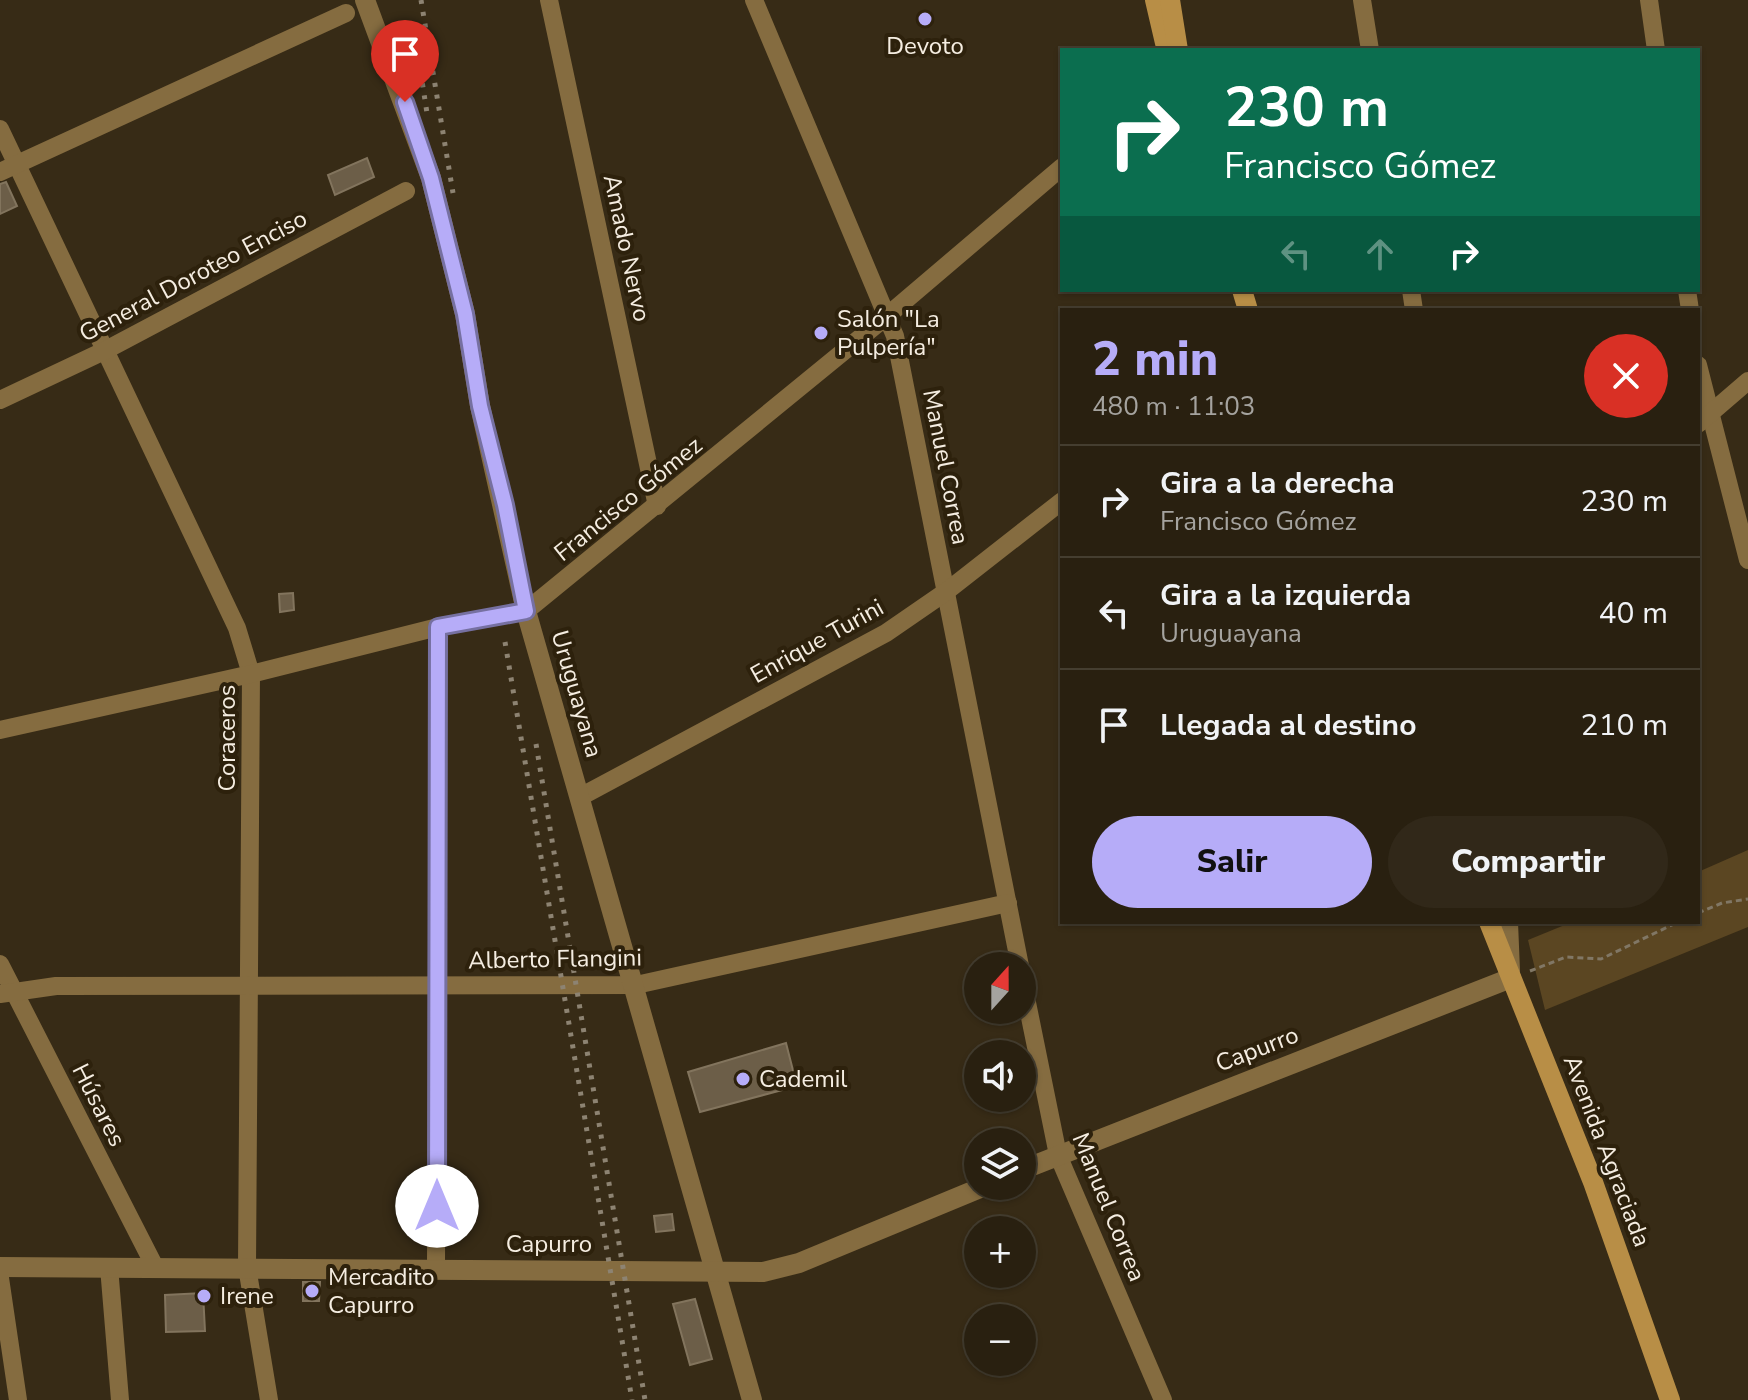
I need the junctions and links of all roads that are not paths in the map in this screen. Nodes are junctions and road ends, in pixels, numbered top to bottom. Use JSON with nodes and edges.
{"nodes":[{"id":1,"x":365,"y":0,"type":"edge"},
{"id":2,"x":549,"y":0,"type":"edge"},
{"id":3,"x":754,"y":0,"type":"edge"},
{"id":4,"x":1155,"y":0,"type":"edge"},
{"id":5,"x":1170,"y":0,"type":"edge"},
{"id":6,"x":1362,"y":0,"type":"edge"},
{"id":7,"x":1649,"y":0,"type":"edge"},
{"id":8,"x":346,"y":13,"type":"dead end"},
{"id":9,"x":1169,"y":48,"type":"edge"},
{"id":10,"x":1178,"y":48,"type":"edge"},
{"id":11,"x":1370,"y":48,"type":"edge"},
{"id":12,"x":1656,"y":48,"type":"edge"},
{"id":13,"x":0,"y":129,"type":"edge"},
{"id":14,"x":8,"y":168,"type":"edge"},
{"id":15,"x":1060,"y":169,"type":"edge"},
{"id":16,"x":406,"y":191,"type":"dead end"},
{"id":17,"x":887,"y":316,"type":"junction"},
{"id":18,"x":106,"y":350,"type":"junction"},
{"id":19,"x":1748,"y":381,"type":"edge"},
{"id":20,"x":1700,"y":383,"type":"edge"},
{"id":21,"x":0,"y":400,"type":"edge"},
{"id":22,"x":1704,"y":419,"type":"edge"},
{"id":23,"x":1060,"y":503,"type":"edge"},
{"id":24,"x":657,"y":506,"type":"junction"},
{"id":25,"x":1748,"y":560,"type":"edge"},
{"id":26,"x":947,"y":591,"type":"junction"},
{"id":27,"x":526,"y":611,"type":"junction"},
{"id":28,"x":438,"y":627,"type":"junction"},
{"id":29,"x":251,"y":674,"type":"junction"},
{"id":30,"x":0,"y":730,"type":"edge"},
{"id":31,"x":580,"y":797,"type":"junction"},
{"id":32,"x":1008,"y":903,"type":"junction"},
{"id":33,"x":1490,"y":924,"type":"edge"},
{"id":34,"x":1509,"y":924,"type":"edge"},
{"id":35,"x":1017,"y":952,"type":"edge"},
{"id":36,"x":0,"y":964,"type":"edge"},
{"id":37,"x":1511,"y":978,"type":"junction"},
{"id":38,"x":437,"y":984,"type":"junction"},
{"id":39,"x":636,"y":985,"type":"junction"},
{"id":40,"x":251,"y":986,"type":"junction"},
{"id":41,"x":7,"y":993,"type":"edge"},
{"id":42,"x":1031,"y":1024,"type":"edge"},
{"id":43,"x":1058,"y":1155,"type":"junction"},
{"id":44,"x":1036,"y":1164,"type":"edge"},
{"id":45,"x":964,"y":1195,"type":"edge"},
{"id":46,"x":0,"y":1267,"type":"edge"},
{"id":47,"x":109,"y":1267,"type":"junction"},
{"id":48,"x":155,"y":1267,"type":"junction"},
{"id":49,"x":247,"y":1267,"type":"junction"},
{"id":50,"x":436,"y":1269,"type":"junction"},
{"id":51,"x":716,"y":1271,"type":"junction"},
{"id":52,"x":0,"y":1278,"type":"edge"},
{"id":53,"x":18,"y":1400,"type":"edge"},
{"id":54,"x":120,"y":1400,"type":"edge"},
{"id":55,"x":269,"y":1400,"type":"edge"},
{"id":56,"x":752,"y":1400,"type":"edge"},
{"id":57,"x":1163,"y":1400,"type":"edge"},
{"id":58,"x":1670,"y":1400,"type":"edge"}],
"edges":[{"from":1,"to":27,"type":"street","name":"Uruguayana"},
{"from":2,"to":24,"type":"street","name":"Amado Nervo"},
{"from":3,"to":17,"type":"street","name":"Manuel Correa"},
{"from":4,"to":9,"type":"main road"},
{"from":5,"to":10,"type":"main road"},
{"from":6,"to":11,"type":"street"},
{"from":7,"to":12,"type":"street"},
{"from":8,"to":14,"type":"street"},
{"from":13,"to":14,"type":"street","name":"Coraceros"},
{"from":14,"to":18,"type":"street","name":"Coraceros"},
{"from":15,"to":17,"type":"street","name":"Francisco Gómez"},
{"from":16,"to":18,"type":"street","name":"General Doroteo Enciso"},
{"from":17,"to":24,"type":"street","name":"Francisco Gómez"},
{"from":17,"to":26,"type":"street","name":"Manuel Correa"},
{"from":18,"to":21,"type":"street","name":"General Doroteo Enciso"},
{"from":18,"to":29,"type":"street","name":"Coraceros"},
{"from":19,"to":22,"type":"street"},
{"from":20,"to":22,"type":"street"},
{"from":22,"to":25,"type":"street"},
{"from":23,"to":26,"type":"street","name":"Enrique Turini"},
{"from":24,"to":27,"type":"street","name":"Francisco Gómez"},
{"from":26,"to":31,"type":"street","name":"Enrique Turini"},
{"from":26,"to":32,"type":"street","name":"Manuel Correa"},
{"from":27,"to":28,"type":"street","name":"Francisco Gómez"},
{"from":27,"to":31,"type":"street","name":"Uruguayana"},
{"from":28,"to":29,"type":"street","name":"Francisco Gómez"},
{"from":28,"to":38,"type":"street"},
{"from":29,"to":30,"type":"street","name":"Francisco Gómez"},
{"from":29,"to":40,"type":"street","name":"Coraceros"},
{"from":31,"to":39,"type":"street","name":"Uruguayana"},
{"from":32,"to":35,"type":"street","name":"Manuel Correa"},
{"from":32,"to":39,"type":"street","name":"Alberto Flangini"},
{"from":33,"to":37,"type":"main road","name":"Avenida Agraciada"},
{"from":34,"to":37,"type":"street"},
{"from":36,"to":41,"type":"street","name":"Húsares"},
{"from":37,"to":43,"type":"street","name":"Capurro"},
{"from":37,"to":58,"type":"main road","name":"Avenida Agraciada"},
{"from":38,"to":39,"type":"street","name":"Alberto Flangini"},
{"from":38,"to":40,"type":"street","name":"Alberto Flangini"},
{"from":38,"to":50,"type":"street"},
{"from":39,"to":51,"type":"street","name":"Uruguayana"},
{"from":40,"to":41,"type":"street","name":"Alberto Flangini"},
{"from":40,"to":49,"type":"street","name":"Coraceros"},
{"from":41,"to":48,"type":"street","name":"Húsares"},
{"from":42,"to":43,"type":"street","name":"Manuel Correa"},
{"from":43,"to":44,"type":"street","name":"Capurro"},
{"from":43,"to":57,"type":"street","name":"Manuel Correa"},
{"from":45,"to":51,"type":"street","name":"Capurro"},
{"from":46,"to":47,"type":"street","name":"Capurro"},
{"from":47,"to":48,"type":"street","name":"Capurro"},
{"from":47,"to":54,"type":"street"},
{"from":48,"to":49,"type":"street","name":"Capurro"},
{"from":49,"to":50,"type":"street","name":"Capurro"},
{"from":49,"to":55,"type":"street","name":"Coraceros"},
{"from":50,"to":51,"type":"street","name":"Capurro"},
{"from":51,"to":56,"type":"street","name":"Uruguayana"},
{"from":52,"to":53,"type":"street"}]}
